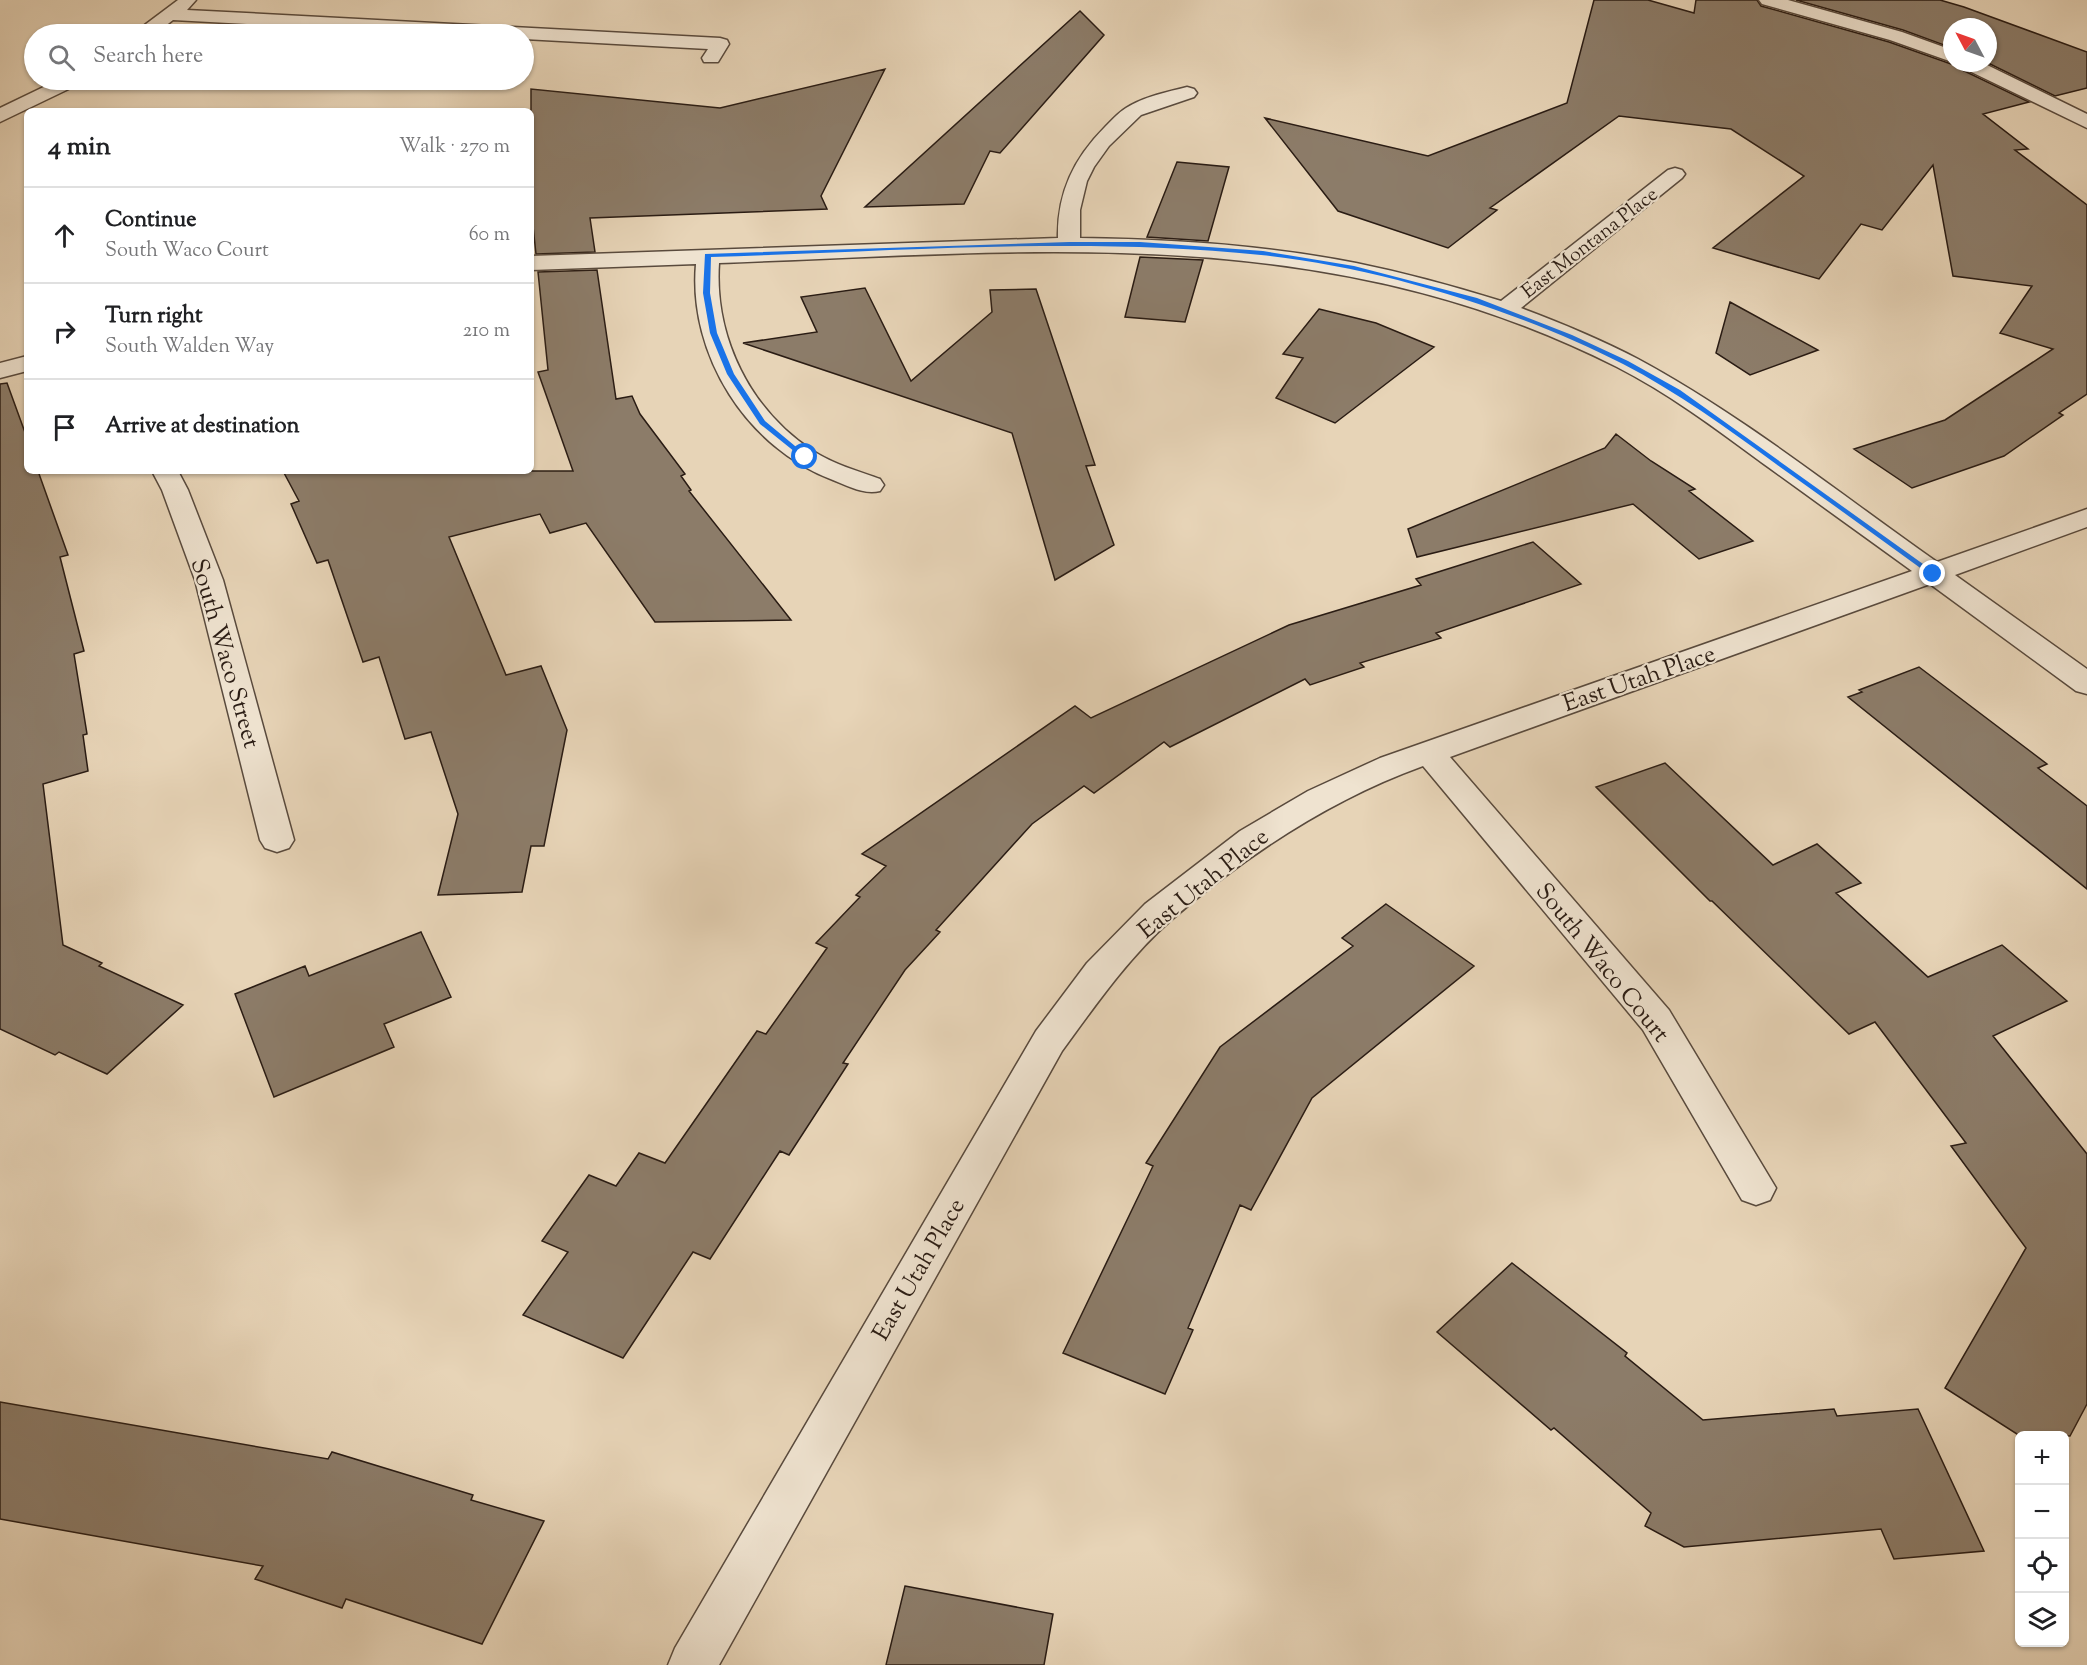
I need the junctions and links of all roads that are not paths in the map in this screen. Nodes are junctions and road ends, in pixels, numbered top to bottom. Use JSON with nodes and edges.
{"nodes":[{"id":1,"x":190,"y":0,"type":"edge"},
{"id":2,"x":1768,"y":0,"type":"edge"},
{"id":3,"x":171,"y":15,"type":"junction"},
{"id":4,"x":158,"y":24,"type":"edge"},
{"id":5,"x":341,"y":24,"type":"edge"},
{"id":6,"x":534,"y":34,"type":"edge"},
{"id":7,"x":1943,"y":53,"type":"edge"},
{"id":8,"x":711,"y":58,"type":"dead end"},
{"id":9,"x":1987,"y":72,"type":"edge"},
{"id":10,"x":52,"y":90,"type":"edge"},
{"id":11,"x":1187,"y":93,"type":"dead end"},
{"id":12,"x":0,"y":116,"type":"edge"},
{"id":13,"x":2087,"y":122,"type":"edge"},
{"id":14,"x":1675,"y":174,"type":"dead end"},
{"id":15,"x":1069,"y":244,"type":"junction"},
{"id":16,"x":708,"y":255,"type":"junction"},
{"id":17,"x":534,"y":263,"type":"edge"},
{"id":18,"x":1504,"y":310,"type":"junction"},
{"id":19,"x":24,"y":364,"type":"edge"},
{"id":20,"x":0,"y":371,"type":"edge"},
{"id":21,"x":167,"y":474,"type":"edge"},
{"id":22,"x":871,"y":485,"type":"dead end"},
{"id":23,"x":2087,"y":516,"type":"edge"},
{"id":24,"x":1933,"y":574,"type":"junction"},
{"id":25,"x":2087,"y":684,"type":"edge"},
{"id":26,"x":1428,"y":752,"type":"junction"},
{"id":27,"x":277,"y":840,"type":"dead end"},
{"id":28,"x":1756,"y":1188,"type":"dead end"},
{"id":29,"x":692,"y":1665,"type":"edge"}],
"edges":[{"from":1,"to":3,"type":"street"},
{"from":2,"to":7,"type":"street"},
{"from":3,"to":4,"type":"street"},
{"from":3,"to":5,"type":"street"},
{"from":6,"to":8,"type":"street"},
{"from":9,"to":13,"type":"street"},
{"from":10,"to":12,"type":"street"},
{"from":11,"to":15,"type":"street"},
{"from":14,"to":18,"type":"street","name":"East Montana Place"},
{"from":15,"to":16,"type":"street"},
{"from":15,"to":18,"type":"street"},
{"from":16,"to":17,"type":"street"},
{"from":16,"to":22,"type":"street"},
{"from":18,"to":24,"type":"street"},
{"from":19,"to":20,"type":"street"},
{"from":21,"to":27,"type":"street","name":"South Waco Street"},
{"from":23,"to":24,"type":"street","name":"East Utah Place"},
{"from":24,"to":25,"type":"street"},
{"from":24,"to":26,"type":"street","name":"East Utah Place"},
{"from":26,"to":28,"type":"street","name":"South Waco Court"},
{"from":26,"to":29,"type":"street","name":"East Utah Place"}]}
